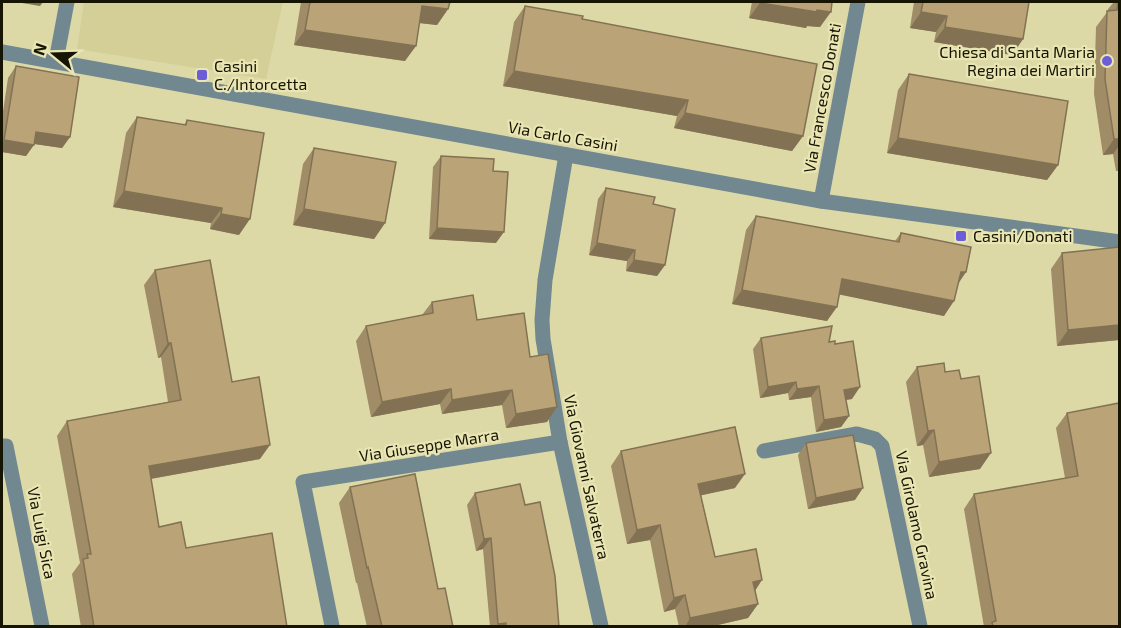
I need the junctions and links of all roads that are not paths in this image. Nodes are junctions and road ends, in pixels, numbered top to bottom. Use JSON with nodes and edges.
{"nodes":[{"id":1,"x":67,"y":2,"type":"edge"},
{"id":2,"x":858,"y":2,"type":"edge"},
{"id":3,"x":2,"y":52,"type":"edge"},
{"id":4,"x":56,"y":61,"type":"junction"},
{"id":5,"x":566,"y":156,"type":"junction"},
{"id":6,"x":821,"y":201,"type":"junction"},
{"id":7,"x":1119,"y":242,"type":"edge"},
{"id":8,"x":560,"y":442,"type":"junction"},
{"id":9,"x":4,"y":446,"type":"edge"},
{"id":10,"x":764,"y":451,"type":"dead end"},
{"id":11,"x":42,"y":627,"type":"edge"},
{"id":12,"x":332,"y":627,"type":"edge"},
{"id":13,"x":601,"y":627,"type":"edge"},
{"id":14,"x":920,"y":627,"type":"edge"}],
"edges":[{"from":1,"to":4,"type":"street"},
{"from":2,"to":6,"type":"street","name":"Via Francesco Donati"},
{"from":3,"to":4,"type":"street","name":"Via Carlo Casini"},
{"from":4,"to":5,"type":"street","name":"Via Carlo Casini"},
{"from":5,"to":6,"type":"street","name":"Via Carlo Casini"},
{"from":5,"to":8,"type":"street","name":"Via Giovanni Salvaterra"},
{"from":6,"to":7,"type":"street","name":"Via Carlo Casini"},
{"from":8,"to":12,"type":"street","name":"Via Giuseppe Marra"},
{"from":8,"to":13,"type":"street","name":"Via Giovanni Salvaterra"},
{"from":9,"to":11,"type":"street","name":"Via Luigi Sica"},
{"from":10,"to":14,"type":"street","name":"Via Girolamo Gravina"}]}
